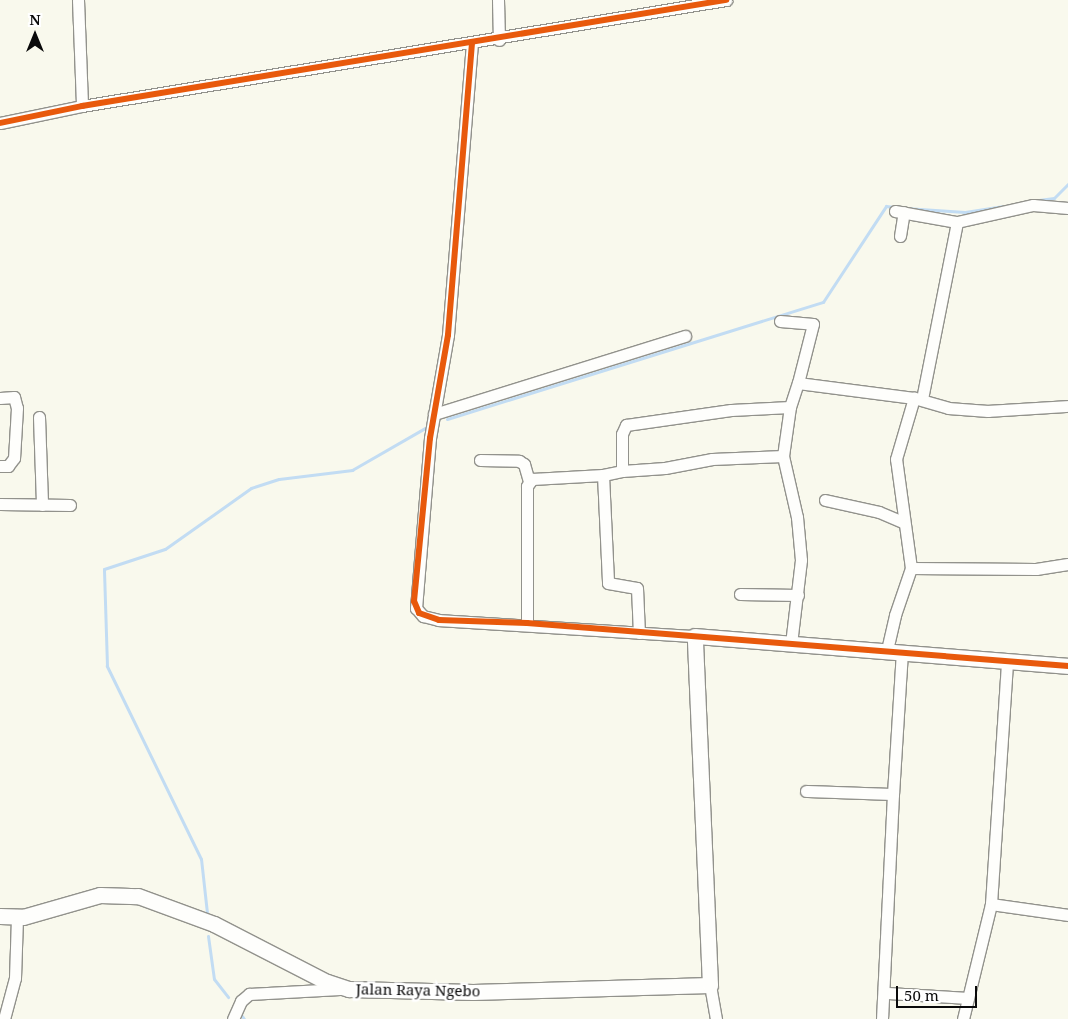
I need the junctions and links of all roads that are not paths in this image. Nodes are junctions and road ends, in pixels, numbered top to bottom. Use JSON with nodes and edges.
{"nodes":[{"id":1,"x":78,"y":0,"type":"edge"},
{"id":2,"x":498,"y":0,"type":"edge"},
{"id":3,"x":726,"y":0,"type":"edge"},
{"id":4,"x":499,"y":40,"type":"junction"},
{"id":5,"x":472,"y":43,"type":"junction"},
{"id":6,"x":82,"y":106,"type":"junction"},
{"id":7,"x":0,"y":123,"type":"edge"},
{"id":8,"x":1068,"y":208,"type":"edge"},
{"id":9,"x":957,"y":222,"type":"junction"},
{"id":10,"x":900,"y":236,"type":"dead end"},
{"id":11,"x":780,"y":321,"type":"dead end"},
{"id":12,"x":685,"y":336,"type":"dead end"},
{"id":13,"x":798,"y":383,"type":"junction"},
{"id":14,"x":0,"y":398,"type":"edge"},
{"id":15,"x":918,"y":398,"type":"junction"},
{"id":16,"x":1068,"y":406,"type":"edge"},
{"id":17,"x":790,"y":407,"type":"junction"},
{"id":18,"x":434,"y":414,"type":"junction"},
{"id":19,"x":39,"y":417,"type":"dead end"},
{"id":20,"x":783,"y":456,"type":"junction"},
{"id":21,"x":480,"y":460,"type":"dead end"},
{"id":22,"x":0,"y":466,"type":"edge"},
{"id":23,"x":622,"y":471,"type":"junction"},
{"id":24,"x":603,"y":476,"type":"junction"},
{"id":25,"x":529,"y":482,"type":"junction"},
{"id":26,"x":825,"y":500,"type":"dead end"},
{"id":27,"x":0,"y":504,"type":"edge"},
{"id":28,"x":42,"y":505,"type":"junction"},
{"id":29,"x":70,"y":505,"type":"dead end"},
{"id":30,"x":903,"y":522,"type":"junction"},
{"id":31,"x":1068,"y":564,"type":"edge"},
{"id":32,"x":911,"y":568,"type":"junction"},
{"id":33,"x":740,"y":594,"type":"dead end"},
{"id":34,"x":798,"y":595,"type":"junction"},
{"id":35,"x":527,"y":623,"type":"junction"},
{"id":36,"x":639,"y":633,"type":"junction"},
{"id":37,"x":695,"y":636,"type":"junction"},
{"id":38,"x":791,"y":644,"type":"junction"},
{"id":39,"x":895,"y":651,"type":"junction"},
{"id":40,"x":1007,"y":661,"type":"junction"},
{"id":41,"x":1068,"y":666,"type":"edge"},
{"id":42,"x":806,"y":790,"type":"dead end"},
{"id":43,"x":893,"y":794,"type":"junction"},
{"id":44,"x":991,"y":904,"type":"junction"},
{"id":45,"x":1068,"y":914,"type":"edge"},
{"id":46,"x":0,"y":916,"type":"edge"},
{"id":47,"x":17,"y":917,"type":"junction"},
{"id":48,"x":710,"y":985,"type":"junction"},
{"id":49,"x":349,"y":989,"type":"junction"},
{"id":50,"x":888,"y":993,"type":"dead end"},
{"id":51,"x":968,"y":998,"type":"junction"},
{"id":52,"x":4,"y":1019,"type":"edge"},
{"id":53,"x":233,"y":1019,"type":"edge"},
{"id":54,"x":716,"y":1019,"type":"edge"},
{"id":55,"x":882,"y":1019,"type":"edge"},
{"id":56,"x":963,"y":1019,"type":"edge"}],
"edges":[{"from":1,"to":6,"type":"street"},
{"from":2,"to":4,"type":"street"},
{"from":3,"to":4,"type":"street"},
{"from":4,"to":5,"type":"street"},
{"from":5,"to":6,"type":"street"},
{"from":5,"to":18,"type":"street"},
{"from":6,"to":7,"type":"street"},
{"from":8,"to":9,"type":"street"},
{"from":9,"to":10,"type":"street"},
{"from":9,"to":15,"type":"street"},
{"from":11,"to":13,"type":"street"},
{"from":12,"to":18,"type":"street"},
{"from":13,"to":15,"type":"street"},
{"from":13,"to":17,"type":"street"},
{"from":14,"to":22,"type":"street"},
{"from":15,"to":16,"type":"street"},
{"from":15,"to":30,"type":"street"},
{"from":17,"to":20,"type":"street"},
{"from":17,"to":23,"type":"street"},
{"from":18,"to":35,"type":"street"},
{"from":19,"to":28,"type":"street"},
{"from":20,"to":23,"type":"street"},
{"from":20,"to":34,"type":"street"},
{"from":21,"to":25,"type":"street"},
{"from":23,"to":24,"type":"street"},
{"from":24,"to":25,"type":"street"},
{"from":24,"to":36,"type":"street"},
{"from":25,"to":35,"type":"street"},
{"from":26,"to":30,"type":"street"},
{"from":27,"to":28,"type":"street"},
{"from":28,"to":29,"type":"street"},
{"from":30,"to":32,"type":"street"},
{"from":31,"to":32,"type":"street"},
{"from":32,"to":39,"type":"street"},
{"from":33,"to":34,"type":"street"},
{"from":34,"to":38,"type":"street"},
{"from":35,"to":36,"type":"street"},
{"from":36,"to":37,"type":"street"},
{"from":37,"to":38,"type":"street"},
{"from":37,"to":48,"type":"street"},
{"from":38,"to":39,"type":"street"},
{"from":39,"to":40,"type":"street"},
{"from":39,"to":43,"type":"street"},
{"from":40,"to":41,"type":"street"},
{"from":40,"to":44,"type":"street"},
{"from":42,"to":43,"type":"street"},
{"from":43,"to":55,"type":"street"},
{"from":44,"to":45,"type":"street"},
{"from":44,"to":51,"type":"street"},
{"from":46,"to":47,"type":"street","name":"Jalan Raya Ngebo"},
{"from":47,"to":49,"type":"street","name":"Jalan Raya Ngebo"},
{"from":47,"to":52,"type":"street"},
{"from":48,"to":49,"type":"street","name":"Jalan Raya Ngebo"},
{"from":48,"to":54,"type":"street"},
{"from":49,"to":53,"type":"street"},
{"from":50,"to":51,"type":"street"},
{"from":51,"to":56,"type":"street"}]}
